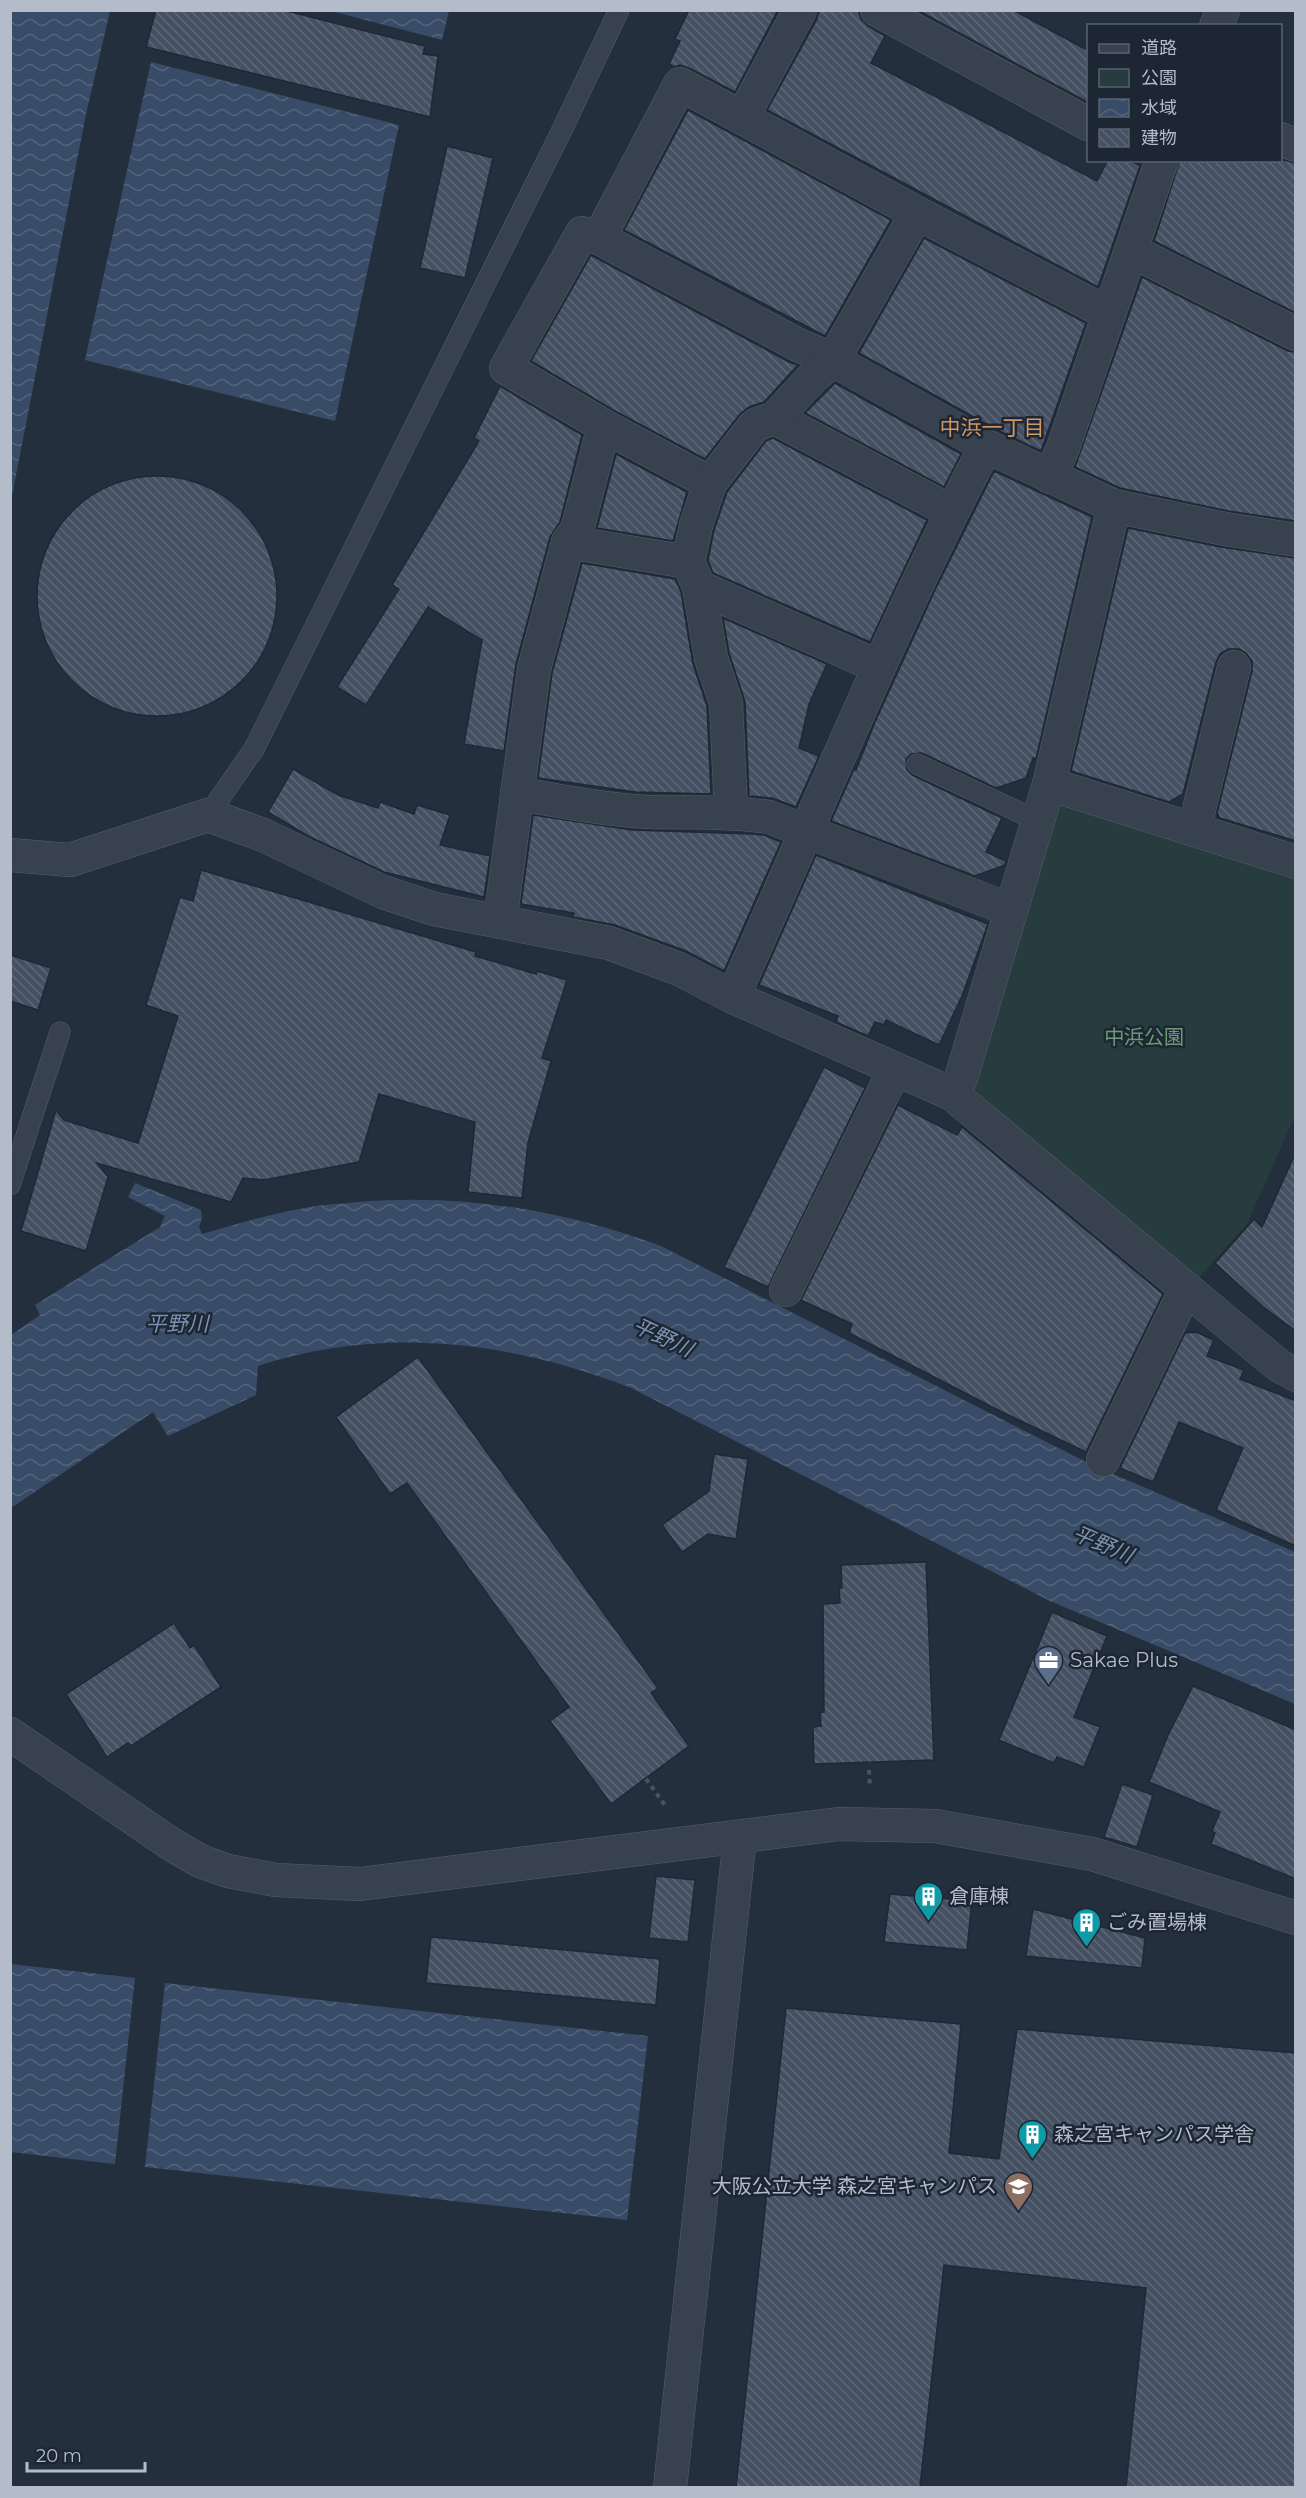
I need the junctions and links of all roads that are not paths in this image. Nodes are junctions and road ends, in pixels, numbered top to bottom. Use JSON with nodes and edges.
{"nodes":[{"id":1,"x":619,"y":10,"type":"edge"},
{"id":2,"x":800,"y":10,"type":"edge"},
{"id":3,"x":877,"y":10,"type":"edge"},
{"id":4,"x":1223,"y":10,"type":"edge"},
{"id":5,"x":1217,"y":24,"type":"edge"},
{"id":6,"x":742,"y":118,"type":"junction"},
{"id":7,"x":1087,"y":123,"type":"edge"},
{"id":8,"x":1282,"y":139,"type":"edge"},
{"id":9,"x":1296,"y":146,"type":"edge"},
{"id":10,"x":1158,"y":163,"type":"edge"},
{"id":11,"x":917,"y":213,"type":"junction"},
{"id":12,"x":599,"y":238,"type":"junction"},
{"id":13,"x":1131,"y":251,"type":"junction"},
{"id":14,"x":1109,"y":314,"type":"junction"},
{"id":15,"x":1296,"y":334,"type":"edge"},
{"id":16,"x":833,"y":360,"type":"junction"},
{"id":17,"x":775,"y":418,"type":"junction"},
{"id":18,"x":604,"y":426,"type":"junction"},
{"id":19,"x":986,"y":446,"type":"junction"},
{"id":20,"x":1050,"y":477,"type":"junction"},
{"id":21,"x":710,"y":483,"type":"junction"},
{"id":22,"x":1114,"y":506,"type":"junction"},
{"id":23,"x":952,"y":512,"type":"junction"},
{"id":24,"x":1296,"y":540,"type":"edge"},
{"id":25,"x":568,"y":542,"type":"junction"},
{"id":26,"x":694,"y":574,"type":"junction"},
{"id":27,"x":879,"y":667,"type":"junction"},
{"id":28,"x":1234,"y":667,"type":"dead end"},
{"id":29,"x":916,"y":764,"type":"dead end"},
{"id":30,"x":1049,"y":784,"type":"junction"},
{"id":31,"x":517,"y":793,"type":"junction"},
{"id":32,"x":731,"y":812,"type":"junction"},
{"id":33,"x":208,"y":815,"type":"junction"},
{"id":34,"x":1038,"y":821,"type":"junction"},
{"id":35,"x":1194,"y":830,"type":"junction"},
{"id":36,"x":808,"y":832,"type":"junction"},
{"id":37,"x":10,"y":855,"type":"edge"},
{"id":38,"x":1296,"y":862,"type":"edge"},
{"id":39,"x":1011,"y":910,"type":"junction"},
{"id":40,"x":500,"y":921,"type":"junction"},
{"id":41,"x":733,"y":997,"type":"junction"},
{"id":42,"x":60,"y":1032,"type":"dead end"},
{"id":43,"x":895,"y":1069,"type":"junction"},
{"id":44,"x":952,"y":1094,"type":"junction"},
{"id":45,"x":10,"y":1185,"type":"edge"},
{"id":46,"x":1186,"y":1289,"type":"junction"},
{"id":47,"x":786,"y":1290,"type":"dead end"},
{"id":48,"x":1296,"y":1375,"type":"edge"},
{"id":49,"x":1103,"y":1460,"type":"dead end"},
{"id":50,"x":10,"y":1734,"type":"edge"},
{"id":51,"x":740,"y":1837,"type":"junction"},
{"id":52,"x":1296,"y":1918,"type":"edge"},
{"id":53,"x":670,"y":2487,"type":"edge"}],
"edges":[{"from":1,"to":33,"type":"lane"},
{"from":2,"to":6,"type":"street"},
{"from":3,"to":7,"type":"street"},
{"from":4,"to":5,"type":"street"},
{"from":6,"to":11,"type":"street"},
{"from":6,"to":12,"type":"street"},
{"from":8,"to":9,"type":"street"},
{"from":10,"to":13,"type":"street"},
{"from":11,"to":14,"type":"street"},
{"from":11,"to":16,"type":"street"},
{"from":12,"to":16,"type":"street"},
{"from":12,"to":18,"type":"street"},
{"from":13,"to":14,"type":"street"},
{"from":13,"to":15,"type":"street"},
{"from":14,"to":20,"type":"street"},
{"from":16,"to":17,"type":"street"},
{"from":16,"to":19,"type":"street"},
{"from":17,"to":21,"type":"street"},
{"from":17,"to":23,"type":"street"},
{"from":18,"to":21,"type":"street"},
{"from":18,"to":25,"type":"street"},
{"from":19,"to":20,"type":"street"},
{"from":19,"to":23,"type":"street"},
{"from":20,"to":22,"type":"street"},
{"from":21,"to":26,"type":"street"},
{"from":22,"to":24,"type":"street"},
{"from":22,"to":30,"type":"street"},
{"from":23,"to":27,"type":"street"},
{"from":25,"to":26,"type":"street"},
{"from":25,"to":31,"type":"street"},
{"from":26,"to":27,"type":"street"},
{"from":26,"to":32,"type":"street"},
{"from":27,"to":36,"type":"street"},
{"from":28,"to":35,"type":"street"},
{"from":29,"to":34,"type":"lane"},
{"from":30,"to":34,"type":"street"},
{"from":30,"to":35,"type":"street"},
{"from":31,"to":32,"type":"street"},
{"from":31,"to":40,"type":"street"},
{"from":32,"to":36,"type":"street"},
{"from":33,"to":37,"type":"street"},
{"from":33,"to":40,"type":"street"},
{"from":34,"to":39,"type":"street"},
{"from":35,"to":38,"type":"street"},
{"from":36,"to":39,"type":"street"},
{"from":36,"to":41,"type":"street"},
{"from":39,"to":44,"type":"street"},
{"from":40,"to":41,"type":"street"},
{"from":41,"to":43,"type":"street"},
{"from":42,"to":45,"type":"lane"},
{"from":43,"to":44,"type":"street"},
{"from":43,"to":47,"type":"street"},
{"from":44,"to":46,"type":"street"},
{"from":46,"to":48,"type":"street"},
{"from":46,"to":49,"type":"street"},
{"from":50,"to":51,"type":"street"},
{"from":51,"to":52,"type":"street"},
{"from":51,"to":53,"type":"street"}]}
